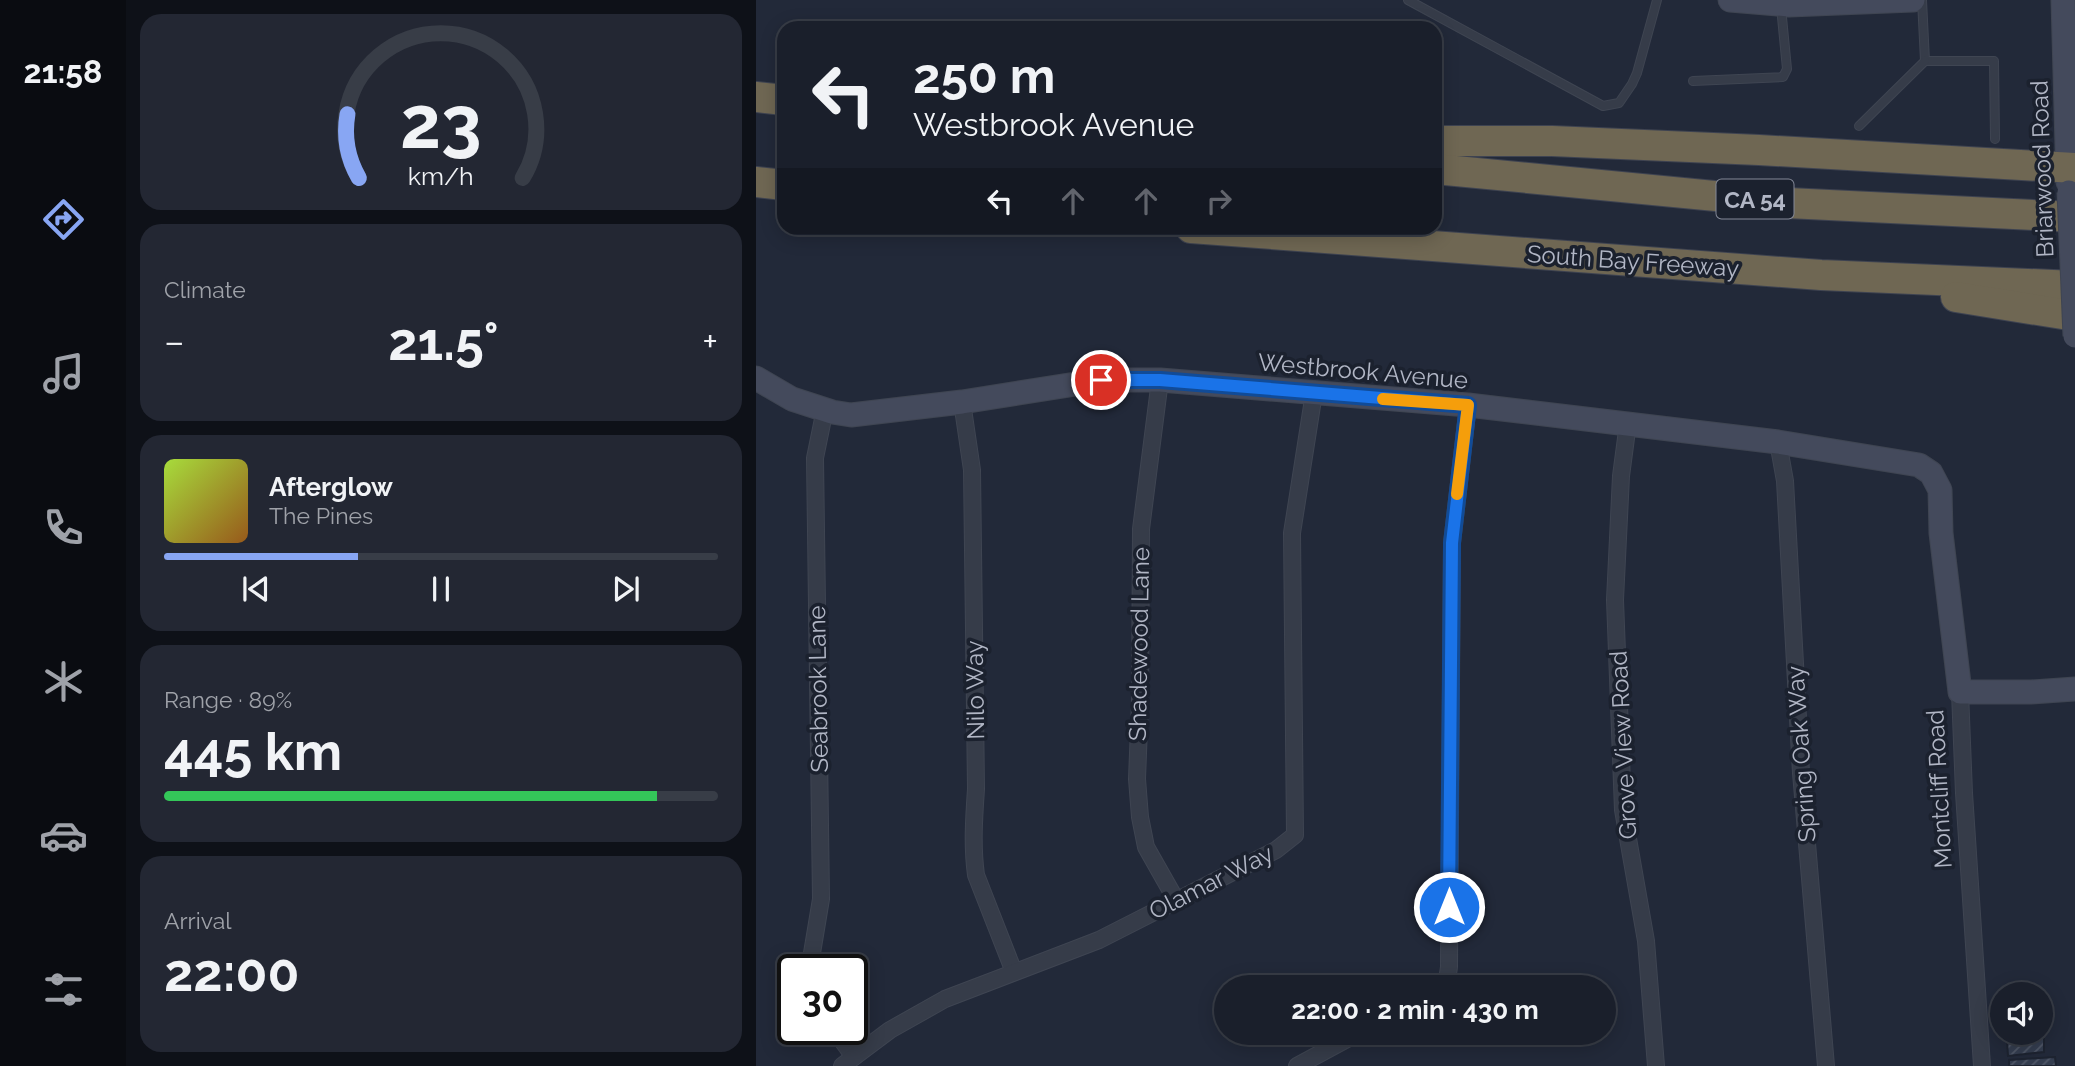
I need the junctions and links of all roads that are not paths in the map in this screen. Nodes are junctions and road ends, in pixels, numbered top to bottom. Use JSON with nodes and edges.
{"nodes":[{"id":1,"x":1408,"y":0,"type":"edge"},
{"id":2,"x":1657,"y":0,"type":"edge"},
{"id":3,"x":1730,"y":0,"type":"edge"},
{"id":4,"x":1913,"y":0,"type":"edge"},
{"id":5,"x":1922,"y":0,"type":"edge"},
{"id":6,"x":2063,"y":0,"type":"edge"},
{"id":7,"x":1781,"y":4,"type":"junction"},
{"id":8,"x":1925,"y":61,"type":"junction"},
{"id":9,"x":1693,"y":81,"type":"dead end"},
{"id":10,"x":756,"y":97,"type":"edge"},
{"id":11,"x":777,"y":99,"type":"edge"},
{"id":12,"x":1859,"y":126,"type":"dead end"},
{"id":13,"x":1995,"y":139,"type":"dead end"},
{"id":14,"x":1442,"y":141,"type":"edge"},
{"id":15,"x":1442,"y":170,"type":"edge"},
{"id":16,"x":756,"y":182,"type":"edge"},
{"id":17,"x":777,"y":184,"type":"edge"},
{"id":18,"x":2072,"y":186,"type":"edge"},
{"id":19,"x":1286,"y":235,"type":"edge"},
{"id":20,"x":1821,"y":275,"type":"junction"},
{"id":21,"x":2075,"y":286,"type":"edge"},
{"id":22,"x":2075,"y":316,"type":"edge"},
{"id":23,"x":2075,"y":336,"type":"edge"},
{"id":24,"x":756,"y":378,"type":"edge"},
{"id":25,"x":1160,"y":380,"type":"junction"},
{"id":26,"x":1314,"y":393,"type":"junction"},
{"id":27,"x":962,"y":402,"type":"junction"},
{"id":28,"x":1468,"y":405,"type":"junction"},
{"id":29,"x":825,"y":409,"type":"junction"},
{"id":30,"x":1628,"y":424,"type":"junction"},
{"id":31,"x":1778,"y":442,"type":"junction"},
{"id":32,"x":1939,"y":510,"type":"joint"},
{"id":33,"x":2075,"y":689,"type":"edge"},
{"id":34,"x":1960,"y":692,"type":"junction"},
{"id":35,"x":1176,"y":900,"type":"junction"},
{"id":36,"x":812,"y":954,"type":"edge"},
{"id":37,"x":1014,"y":972,"type":"junction"},
{"id":38,"x":1448,"y":975,"type":"edge"},
{"id":39,"x":1336,"y":1045,"type":"edge"},
{"id":40,"x":848,"y":1061,"type":"edge"},
{"id":41,"x":1297,"y":1066,"type":"edge"},
{"id":42,"x":1657,"y":1066,"type":"edge"},
{"id":43,"x":1826,"y":1066,"type":"edge"},
{"id":44,"x":1982,"y":1066,"type":"edge"}],
"edges":[{"from":1,"to":2,"type":"lane"},
{"from":3,"to":7,"type":"street"},
{"from":4,"to":7,"type":"street"},
{"from":5,"to":8,"type":"lane"},
{"from":6,"to":18,"type":"street","name":"Briarwood Road"},
{"from":7,"to":9,"type":"lane"},
{"from":8,"to":12,"type":"lane"},
{"from":8,"to":13,"type":"lane"},
{"from":10,"to":11,"type":"highway"},
{"from":14,"to":18,"type":"highway"},
{"from":15,"to":18,"type":"highway","number":"CA 54"},
{"from":16,"to":17,"type":"highway"},
{"from":18,"to":23,"type":"street","name":"Briarwood Road","bridge":true},
{"from":19,"to":20,"type":"highway","name":"South Bay Freeway"},
{"from":20,"to":21,"type":"highway","name":"South Bay Freeway"},
{"from":20,"to":22,"type":"highway"},
{"from":24,"to":29,"type":"street","name":"Westbrook Avenue"},
{"from":25,"to":26,"type":"street","name":"Westbrook Avenue"},
{"from":25,"to":27,"type":"street","name":"Westbrook Avenue"},
{"from":25,"to":35,"type":"street","name":"Shadewood Lane"},
{"from":26,"to":28,"type":"street","name":"Westbrook Avenue"},
{"from":26,"to":35,"type":"street","name":"Olamar Way"},
{"from":27,"to":29,"type":"street","name":"Westbrook Avenue"},
{"from":27,"to":37,"type":"street","name":"Nilo Way"},
{"from":28,"to":30,"type":"street","name":"Westbrook Avenue"},
{"from":28,"to":38,"type":"street"},
{"from":29,"to":36,"type":"street","name":"Seabrook Lane"},
{"from":30,"to":31,"type":"street","name":"Westbrook Avenue"},
{"from":30,"to":42,"type":"street","name":"Grove View Road"},
{"from":31,"to":32,"type":"street","name":"Westbrook Avenue"},
{"from":31,"to":43,"type":"street","name":"Spring Oak Way"},
{"from":32,"to":34,"type":"street","name":"Montcliff Road"},
{"from":33,"to":34,"type":"street"},
{"from":34,"to":44,"type":"street","name":"Montcliff Road"},
{"from":35,"to":37,"type":"street","name":"Olamar Way"},
{"from":37,"to":40,"type":"street","name":"Olamar Way"},
{"from":39,"to":41,"type":"street"}]}
